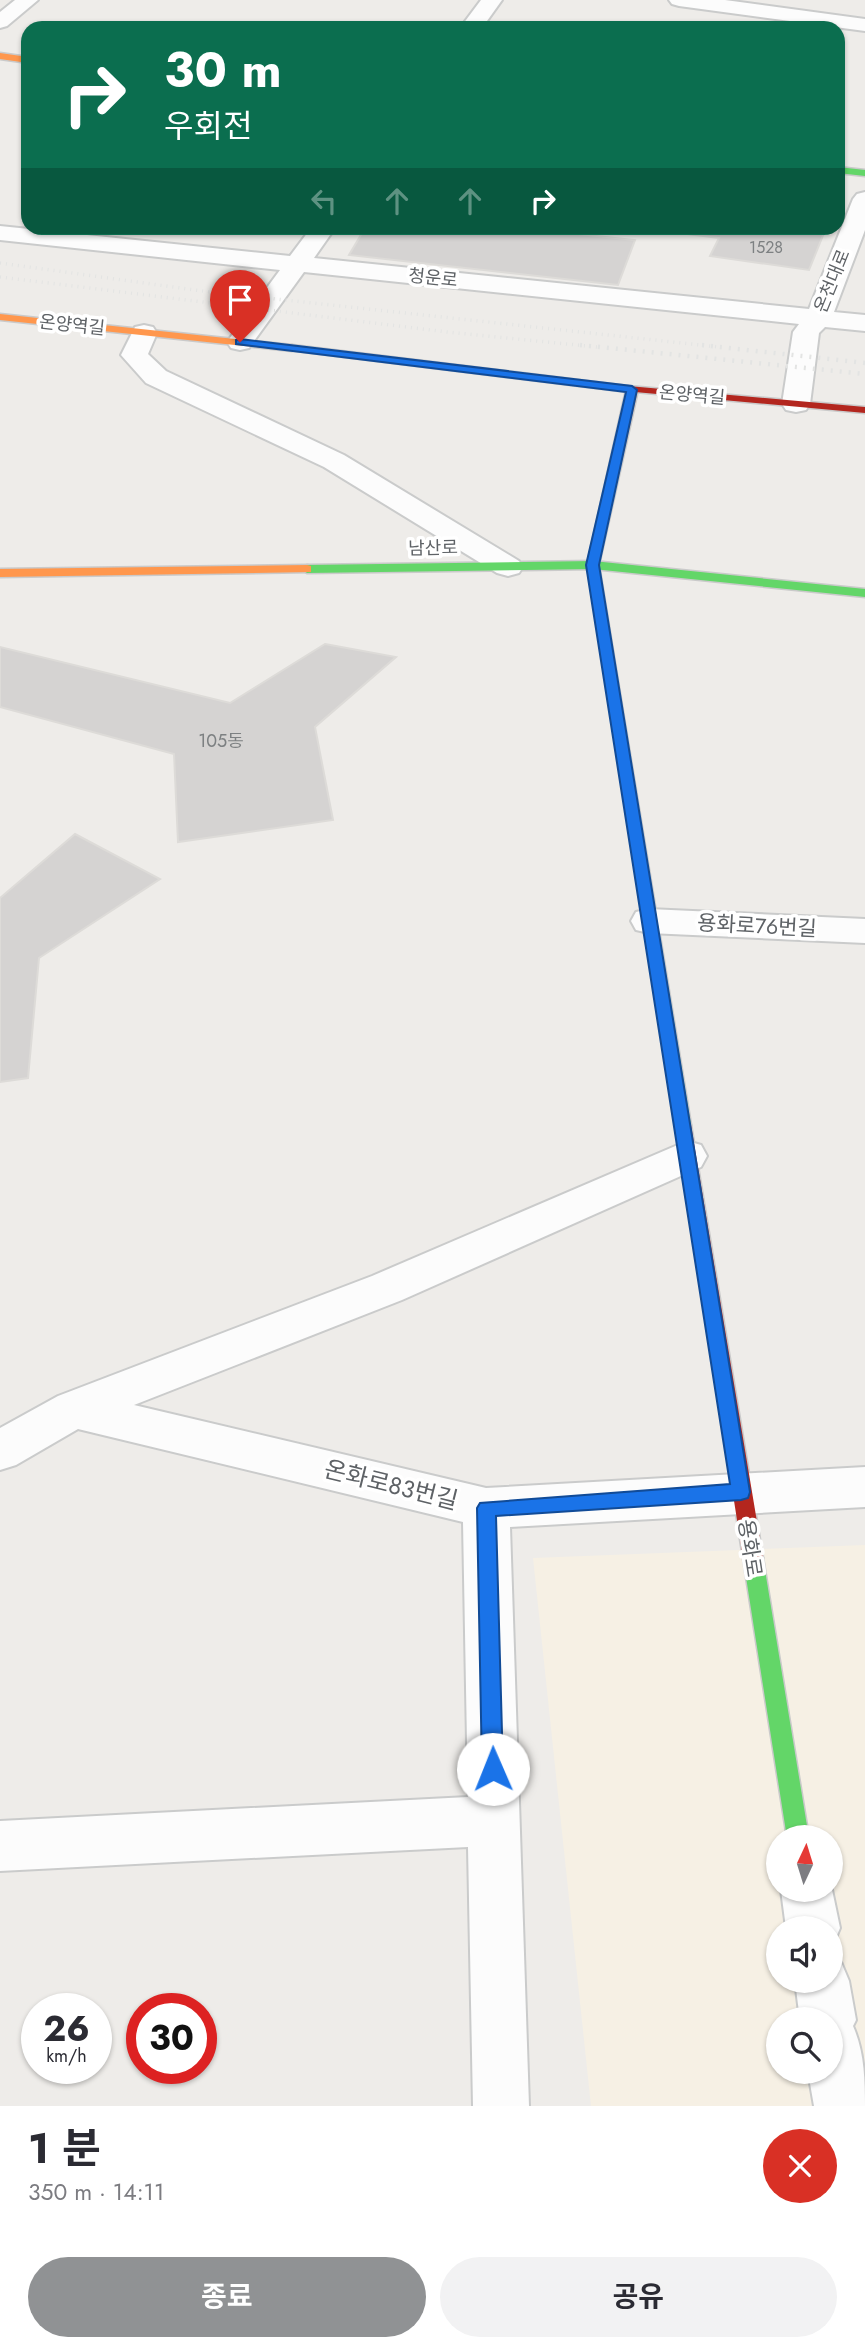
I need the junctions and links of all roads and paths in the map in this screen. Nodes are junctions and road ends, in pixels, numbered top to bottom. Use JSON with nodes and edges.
{"nodes":[{"id":1,"x":27,"y":0,"type":"edge"},
{"id":2,"x":492,"y":0,"type":"edge"},
{"id":3,"x":679,"y":0,"type":"edge"},
{"id":4,"x":476,"y":21,"type":"edge"},
{"id":5,"x":835,"y":21,"type":"edge"},
{"id":6,"x":0,"y":22,"type":"edge"},
{"id":7,"x":845,"y":22,"type":"edge"},
{"id":8,"x":865,"y":25,"type":"edge"},
{"id":9,"x":0,"y":47,"type":"edge"},
{"id":10,"x":21,"y":50,"type":"edge"},
{"id":11,"x":0,"y":56,"type":"edge"},
{"id":12,"x":21,"y":59,"type":"edge"},
{"id":13,"x":845,"y":158,"type":"edge"},
{"id":14,"x":865,"y":160,"type":"edge"},
{"id":15,"x":845,"y":171,"type":"edge"},
{"id":16,"x":865,"y":173,"type":"edge"},
{"id":17,"x":865,"y":199,"type":"edge"},
{"id":18,"x":0,"y":233,"type":"edge"},
{"id":19,"x":318,"y":235,"type":"edge"},
{"id":20,"x":296,"y":264,"type":"junction"},
{"id":21,"x":0,"y":317,"type":"edge"},
{"id":22,"x":819,"y":317,"type":"junction"},
{"id":23,"x":865,"y":323,"type":"edge"},
{"id":24,"x":144,"y":333,"type":"junction"},
{"id":25,"x":240,"y":342,"type":"junction"},
{"id":26,"x":632,"y":390,"type":"junction"},
{"id":27,"x":796,"y":404,"type":"junction"},
{"id":28,"x":865,"y":410,"type":"edge"},
{"id":29,"x":593,"y":565,"type":"junction"},
{"id":30,"x":508,"y":567,"type":"junction"},
{"id":31,"x":0,"y":573,"type":"edge"},
{"id":32,"x":865,"y":593,"type":"edge"},
{"id":33,"x":649,"y":921,"type":"junction"},
{"id":34,"x":865,"y":931,"type":"edge"},
{"id":35,"x":687,"y":1156,"type":"junction"},
{"id":36,"x":74,"y":1409,"type":"junction"},
{"id":37,"x":0,"y":1451,"type":"edge"},
{"id":38,"x":865,"y":1487,"type":"edge"},
{"id":39,"x":741,"y":1492,"type":"junction"},
{"id":40,"x":486,"y":1508,"type":"junction"},
{"id":41,"x":494,"y":1821,"type":"junction"},
{"id":42,"x":796,"y":1825,"type":"edge"},
{"id":43,"x":0,"y":1846,"type":"edge"},
{"id":44,"x":838,"y":2084,"type":"edge"},
{"id":45,"x":501,"y":2106,"type":"edge"},
{"id":46,"x":842,"y":2106,"type":"edge"}],
"edges":[{"from":1,"to":6,"type":"street"},
{"from":2,"to":4,"type":"street"},
{"from":3,"to":5,"type":"street"},
{"from":7,"to":8,"type":"street"},
{"from":9,"to":10,"type":"street"},
{"from":11,"to":12,"type":"street"},
{"from":13,"to":14,"type":"street"},
{"from":15,"to":16,"type":"street"},
{"from":17,"to":22,"type":"street","name":"온천대로"},
{"from":18,"to":20,"type":"street","name":"청운로"},
{"from":19,"to":20,"type":"street"},
{"from":20,"to":22,"type":"street","name":"청운로"},
{"from":20,"to":25,"type":"street"},
{"from":21,"to":24,"type":"street","name":"온양역길"},
{"from":22,"to":23,"type":"street","name":"청운로"},
{"from":22,"to":27,"type":"street","name":"온천대로"},
{"from":24,"to":25,"type":"street","name":"온양역길"},
{"from":24,"to":30,"type":"street"},
{"from":25,"to":26,"type":"street","name":"온양역길"},
{"from":26,"to":27,"type":"street","name":"온양역길"},
{"from":26,"to":29,"type":"street","name":"용화로"},
{"from":27,"to":28,"type":"street","name":"온양역길"},
{"from":29,"to":30,"type":"street","name":"남산로"},
{"from":29,"to":32,"type":"street","name":"남산로"},
{"from":29,"to":33,"type":"street","name":"용화로"},
{"from":30,"to":31,"type":"street","name":"남산로"},
{"from":33,"to":34,"type":"street","name":"용화로76번길"},
{"from":33,"to":35,"type":"street","name":"용화로"},
{"from":35,"to":36,"type":"street"},
{"from":35,"to":39,"type":"street","name":"용화로"},
{"from":36,"to":37,"type":"street"},
{"from":36,"to":40,"type":"street","name":"온화로83번길"},
{"from":38,"to":39,"type":"street"},
{"from":39,"to":40,"type":"street"},
{"from":39,"to":42,"type":"street","name":"용화로"},
{"from":40,"to":41,"type":"street","name":"온화로83번길"},
{"from":41,"to":43,"type":"street"},
{"from":41,"to":45,"type":"street","name":"온화로83번길"},
{"from":44,"to":46,"type":"street"}]}
